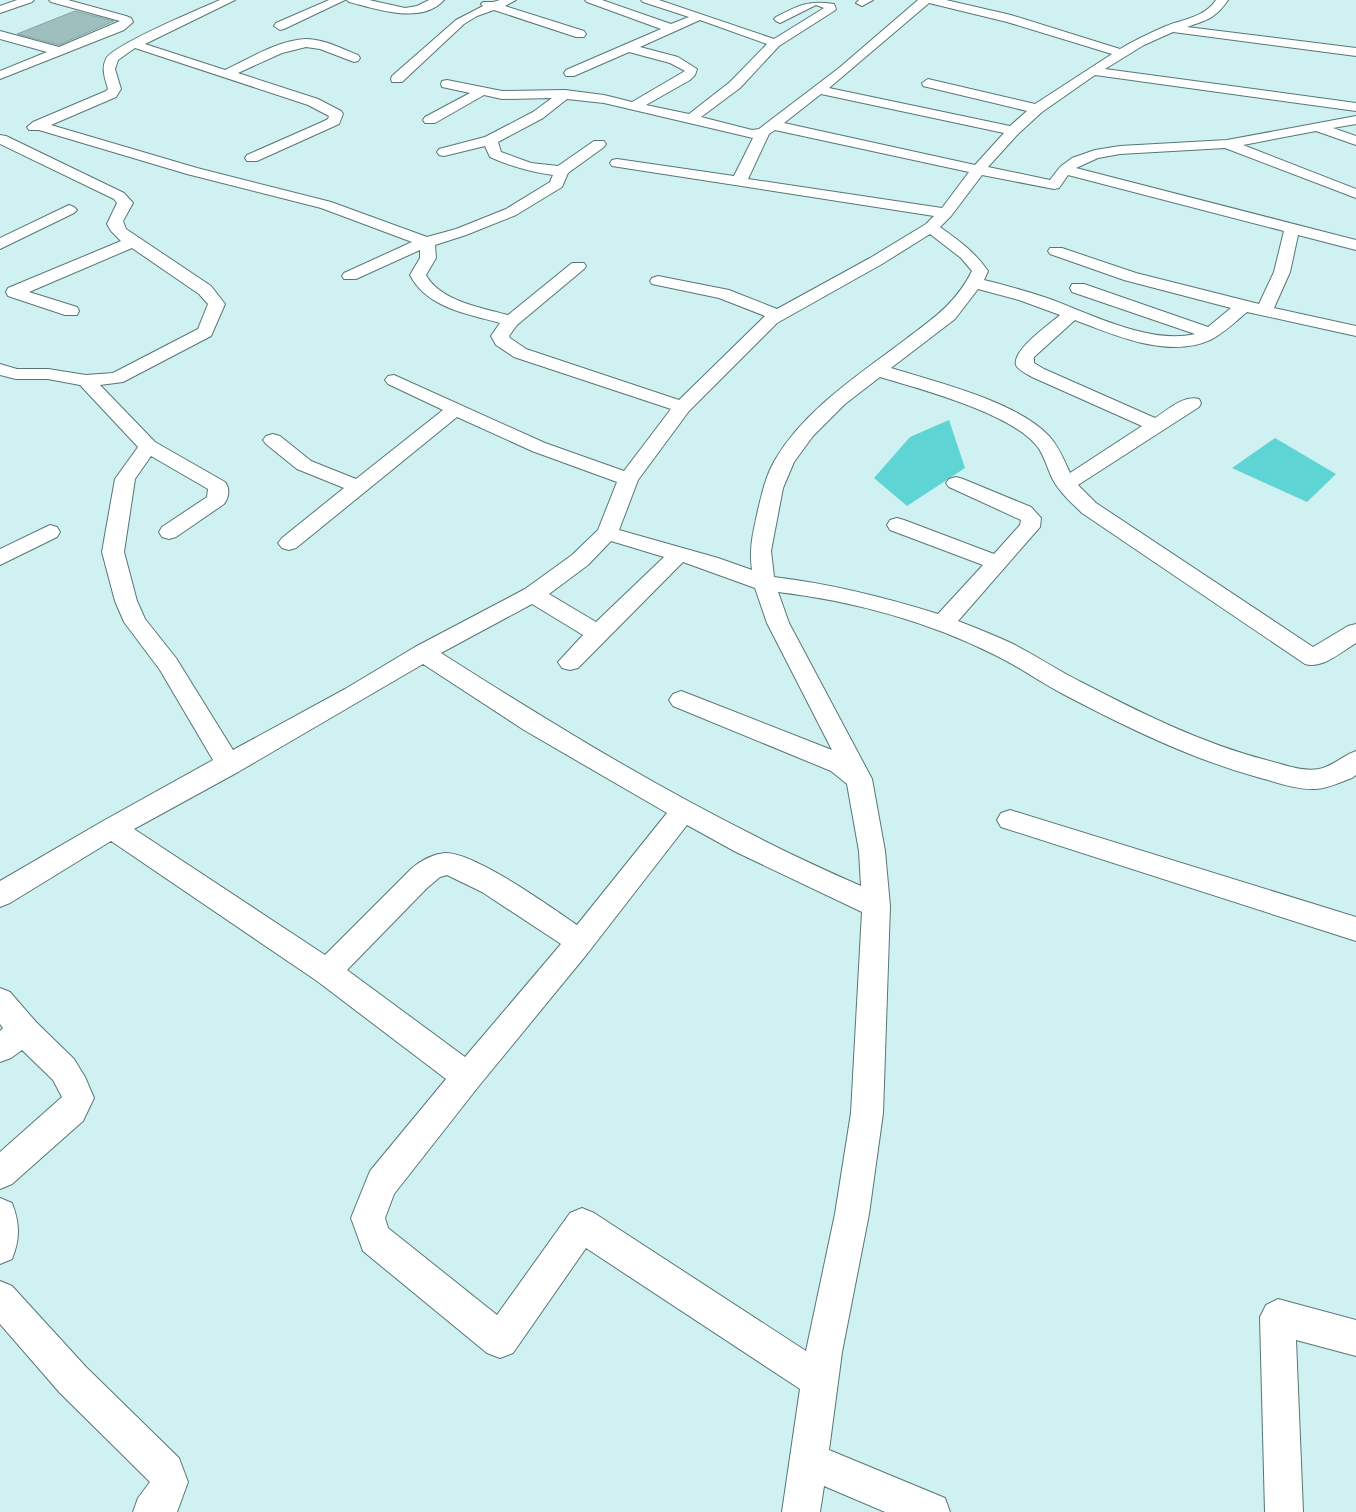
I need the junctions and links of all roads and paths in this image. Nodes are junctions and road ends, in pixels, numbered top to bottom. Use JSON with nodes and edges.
{"nodes":[{"id":1,"x":28,"y":0,"type":"edge"},
{"id":2,"x":55,"y":0,"type":"edge"},
{"id":3,"x":339,"y":0,"type":"edge"},
{"id":4,"x":353,"y":0,"type":"edge"},
{"id":5,"x":438,"y":0,"type":"edge"},
{"id":6,"x":475,"y":0,"type":"edge"},
{"id":7,"x":510,"y":0,"type":"edge"},
{"id":8,"x":591,"y":0,"type":"edge"},
{"id":9,"x":647,"y":0,"type":"edge"},
{"id":10,"x":925,"y":0,"type":"edge"},
{"id":11,"x":932,"y":0,"type":"edge"},
{"id":12,"x":1222,"y":0,"type":"edge"},
{"id":13,"x":221,"y":1,"type":"edge"},
{"id":14,"x":814,"y":1,"type":"edge"},
{"id":15,"x":494,"y":6,"type":"junction"},
{"id":16,"x":0,"y":10,"type":"edge"},
{"id":17,"x":700,"y":16,"type":"junction"},
{"id":18,"x":780,"y":19,"type":"dead end"},
{"id":19,"x":280,"y":26,"type":"dead end"},
{"id":20,"x":670,"y":28,"type":"junction"},
{"id":21,"x":1170,"y":29,"type":"junction"},
{"id":22,"x":580,"y":34,"type":"dead end"},
{"id":23,"x":0,"y":35,"type":"edge"},
{"id":24,"x":775,"y":43,"type":"junction"},
{"id":25,"x":134,"y":44,"type":"junction"},
{"id":26,"x":626,"y":47,"type":"junction"},
{"id":27,"x":59,"y":51,"type":"junction"},
{"id":28,"x":1356,"y":52,"type":"edge"},
{"id":29,"x":1121,"y":53,"type":"junction"},
{"id":30,"x":354,"y":58,"type":"dead end"},
{"id":31,"x":1093,"y":71,"type":"junction"},
{"id":32,"x":570,"y":72,"type":"dead end"},
{"id":33,"x":226,"y":74,"type":"junction"},
{"id":34,"x":0,"y":75,"type":"edge"},
{"id":35,"x":396,"y":79,"type":"dead end"},
{"id":36,"x":928,"y":83,"type":"dead end"},
{"id":37,"x":447,"y":84,"type":"dead end"},
{"id":38,"x":819,"y":90,"type":"junction"},
{"id":39,"x":481,"y":92,"type":"junction"},
{"id":40,"x":538,"y":94,"type":"junction"},
{"id":41,"x":565,"y":94,"type":"junction"},
{"id":42,"x":636,"y":105,"type":"junction"},
{"id":43,"x":1356,"y":107,"type":"edge"},
{"id":44,"x":516,"y":109,"type":"dead end"},
{"id":45,"x":1037,"y":109,"type":"junction"},
{"id":46,"x":691,"y":119,"type":"junction"},
{"id":47,"x":430,"y":120,"type":"dead end"},
{"id":48,"x":1356,"y":120,"type":"edge"},
{"id":49,"x":38,"y":125,"type":"junction"},
{"id":50,"x":1317,"y":127,"type":"junction"},
{"id":51,"x":768,"y":128,"type":"junction"},
{"id":52,"x":1013,"y":131,"type":"junction"},
{"id":53,"x":0,"y":139,"type":"edge"},
{"id":54,"x":490,"y":140,"type":"junction"},
{"id":55,"x":1356,"y":141,"type":"edge"},
{"id":56,"x":598,"y":144,"type":"dead end"},
{"id":57,"x":1227,"y":144,"type":"junction"},
{"id":58,"x":444,"y":152,"type":"dead end"},
{"id":59,"x":252,"y":158,"type":"dead end"},
{"id":60,"x":617,"y":163,"type":"dead end"},
{"id":61,"x":978,"y":170,"type":"junction"},
{"id":62,"x":1065,"y":170,"type":"junction"},
{"id":63,"x":561,"y":171,"type":"junction"},
{"id":64,"x":739,"y":182,"type":"junction"},
{"id":65,"x":1356,"y":194,"type":"edge"},
{"id":66,"x":69,"y":210,"type":"dead end"},
{"id":67,"x":946,"y":213,"type":"junction"},
{"id":68,"x":931,"y":227,"type":"junction"},
{"id":69,"x":1292,"y":228,"type":"junction"},
{"id":70,"x":467,"y":230,"type":"junction"},
{"id":71,"x":490,"y":238,"type":"dead end"},
{"id":72,"x":133,"y":242,"type":"junction"},
{"id":73,"x":425,"y":242,"type":"junction"},
{"id":74,"x":0,"y":244,"type":"edge"},
{"id":75,"x":1356,"y":245,"type":"edge"},
{"id":76,"x":1056,"y":251,"type":"dead end"},
{"id":77,"x":578,"y":266,"type":"dead end"},
{"id":78,"x":350,"y":276,"type":"dead end"},
{"id":79,"x":658,"y":281,"type":"dead end"},
{"id":80,"x":974,"y":282,"type":"junction"},
{"id":81,"x":7,"y":288,"type":"edge"},
{"id":82,"x":1078,"y":288,"type":"dead end"},
{"id":83,"x":1243,"y":307,"type":"junction"},
{"id":84,"x":41,"y":308,"type":"dead end"},
{"id":85,"x":71,"y":311,"type":"dead end"},
{"id":86,"x":1264,"y":311,"type":"junction"},
{"id":87,"x":1073,"y":313,"type":"junction"},
{"id":88,"x":779,"y":315,"type":"junction"},
{"id":89,"x":511,"y":321,"type":"junction"},
{"id":90,"x":1356,"y":331,"type":"edge"},
{"id":91,"x":1210,"y":333,"type":"junction"},
{"id":92,"x":0,"y":369,"type":"edge"},
{"id":93,"x":878,"y":370,"type":"junction"},
{"id":94,"x":86,"y":380,"type":"junction"},
{"id":95,"x":394,"y":380,"type":"dead end"},
{"id":96,"x":1192,"y":404,"type":"dead end"},
{"id":97,"x":682,"y":406,"type":"junction"},
{"id":98,"x":456,"y":409,"type":"junction"},
{"id":99,"x":1157,"y":426,"type":"junction"},
{"id":100,"x":273,"y":440,"type":"dead end"},
{"id":101,"x":148,"y":446,"type":"junction"},
{"id":102,"x":628,"y":479,"type":"junction"},
{"id":103,"x":956,"y":483,"type":"dead end"},
{"id":104,"x":1066,"y":484,"type":"junction"},
{"id":105,"x":359,"y":487,"type":"junction"},
{"id":106,"x":898,"y":525,"type":"dead end"},
{"id":107,"x":50,"y":532,"type":"dead end"},
{"id":108,"x":169,"y":532,"type":"dead end"},
{"id":109,"x":607,"y":533,"type":"junction"},
{"id":110,"x":289,"y":543,"type":"dead end"},
{"id":111,"x":679,"y":554,"type":"junction"},
{"id":112,"x":0,"y":558,"type":"edge"},
{"id":113,"x":997,"y":563,"type":"junction"},
{"id":114,"x":764,"y":583,"type":"junction"},
{"id":115,"x":533,"y":594,"type":"junction"},
{"id":116,"x":943,"y":623,"type":"junction"},
{"id":117,"x":1356,"y":632,"type":"edge"},
{"id":118,"x":598,"y":634,"type":"junction"},
{"id":119,"x":422,"y":653,"type":"junction"},
{"id":120,"x":570,"y":662,"type":"dead end"},
{"id":121,"x":681,"y":700,"type":"dead end"},
{"id":122,"x":1356,"y":761,"type":"edge"},
{"id":123,"x":228,"y":765,"type":"junction"},
{"id":124,"x":859,"y":779,"type":"junction"},
{"id":125,"x":684,"y":810,"type":"junction"},
{"id":126,"x":1010,"y":820,"type":"dead end"},
{"id":127,"x":112,"y":828,"type":"junction"},
{"id":128,"x":2,"y":890,"type":"edge"},
{"id":129,"x":876,"y":906,"type":"junction"},
{"id":130,"x":1356,"y":929,"type":"edge"},
{"id":131,"x":580,"y":942,"type":"junction"},
{"id":132,"x":327,"y":972,"type":"junction"},
{"id":133,"x":0,"y":1001,"type":"edge"},
{"id":134,"x":12,"y":1039,"type":"edge"},
{"id":135,"x":467,"y":1077,"type":"junction"},
{"id":136,"x":0,"y":1173,"type":"edge"},
{"id":137,"x":0,"y":1215,"type":"edge"},
{"id":138,"x":0,"y":1247,"type":"edge"},
{"id":139,"x":0,"y":1298,"type":"edge"},
{"id":140,"x":1356,"y":1338,"type":"edge"},
{"id":141,"x":820,"y":1381,"type":"junction"},
{"id":142,"x":808,"y":1460,"type":"junction"},
{"id":143,"x":152,"y":1512,"type":"edge"},
{"id":144,"x":801,"y":1512,"type":"edge"},
{"id":145,"x":931,"y":1512,"type":"edge"},
{"id":146,"x":1284,"y":1512,"type":"edge"}],
"edges":[{"from":1,"to":16,"type":"street"},
{"from":2,"to":27,"type":"street"},
{"from":3,"to":19,"type":"street"},
{"from":4,"to":5,"type":"street"},
{"from":6,"to":15,"type":"street"},
{"from":7,"to":15,"type":"street"},
{"from":8,"to":20,"type":"street"},
{"from":9,"to":17,"type":"street"},
{"from":10,"to":38,"type":"street"},
{"from":11,"to":29,"type":"street"},
{"from":12,"to":21,"type":"street"},
{"from":13,"to":25,"type":"street"},
{"from":14,"to":18,"type":"street"},
{"from":14,"to":24,"type":"street"},
{"from":15,"to":22,"type":"street"},
{"from":15,"to":35,"type":"street"},
{"from":17,"to":20,"type":"street"},
{"from":17,"to":24,"type":"street"},
{"from":20,"to":26,"type":"street"},
{"from":21,"to":28,"type":"street"},
{"from":21,"to":29,"type":"street"},
{"from":23,"to":27,"type":"street"},
{"from":24,"to":46,"type":"street"},
{"from":25,"to":33,"type":"street"},
{"from":25,"to":49,"type":"street"},
{"from":26,"to":32,"type":"street"},
{"from":26,"to":42,"type":"street"},
{"from":27,"to":34,"type":"street"},
{"from":29,"to":31,"type":"street"},
{"from":30,"to":33,"type":"street"},
{"from":31,"to":43,"type":"street"},
{"from":31,"to":45,"type":"street"},
{"from":33,"to":59,"type":"street"},
{"from":36,"to":45,"type":"street"},
{"from":37,"to":39,"type":"street"},
{"from":38,"to":51,"type":"street"},
{"from":38,"to":52,"type":"street"},
{"from":39,"to":40,"type":"street"},
{"from":39,"to":47,"type":"street"},
{"from":40,"to":41,"type":"street"},
{"from":40,"to":44,"type":"street"},
{"from":41,"to":42,"type":"street"},
{"from":41,"to":54,"type":"street"},
{"from":42,"to":46,"type":"street"},
{"from":45,"to":52,"type":"street"},
{"from":46,"to":51,"type":"street"},
{"from":48,"to":50,"type":"street"},
{"from":49,"to":53,"type":"street"},
{"from":49,"to":73,"type":"street"},
{"from":50,"to":55,"type":"street"},
{"from":50,"to":57,"type":"street"},
{"from":51,"to":61,"type":"street"},
{"from":51,"to":64,"type":"street"},
{"from":52,"to":61,"type":"street"},
{"from":53,"to":72,"type":"street"},
{"from":54,"to":58,"type":"street"},
{"from":54,"to":63,"type":"street"},
{"from":56,"to":63,"type":"street"},
{"from":57,"to":62,"type":"street"},
{"from":57,"to":65,"type":"street"},
{"from":60,"to":64,"type":"street"},
{"from":61,"to":62,"type":"street"},
{"from":61,"to":67,"type":"street"},
{"from":62,"to":69,"type":"street"},
{"from":63,"to":70,"type":"street"},
{"from":64,"to":67,"type":"street"},
{"from":66,"to":74,"type":"street"},
{"from":67,"to":68,"type":"street"},
{"from":68,"to":80,"type":"street"},
{"from":68,"to":88,"type":"street"},
{"from":69,"to":75,"type":"street"},
{"from":69,"to":86,"type":"street"},
{"from":70,"to":71,"type":"street"},
{"from":70,"to":73,"type":"street"},
{"from":72,"to":81,"type":"street"},
{"from":72,"to":94,"type":"street"},
{"from":73,"to":78,"type":"street"},
{"from":73,"to":89,"type":"street"},
{"from":76,"to":83,"type":"street"},
{"from":77,"to":89,"type":"street"},
{"from":79,"to":88,"type":"street"},
{"from":80,"to":87,"type":"street"},
{"from":80,"to":93,"type":"street"},
{"from":81,"to":84,"type":"street"},
{"from":81,"to":85,"type":"street"},
{"from":82,"to":91,"type":"street"},
{"from":83,"to":86,"type":"street"},
{"from":83,"to":91,"type":"street"},
{"from":86,"to":90,"type":"street"},
{"from":87,"to":91,"type":"street"},
{"from":87,"to":99,"type":"street"},
{"from":88,"to":97,"type":"street"},
{"from":89,"to":97,"type":"street"},
{"from":92,"to":94,"type":"street"},
{"from":93,"to":104,"type":"street"},
{"from":93,"to":114,"type":"street"},
{"from":94,"to":101,"type":"street"},
{"from":95,"to":98,"type":"street"},
{"from":96,"to":99,"type":"street"},
{"from":97,"to":102,"type":"street"},
{"from":98,"to":102,"type":"street"},
{"from":98,"to":105,"type":"street"},
{"from":99,"to":104,"type":"street"},
{"from":100,"to":105,"type":"street"},
{"from":101,"to":108,"type":"street"},
{"from":101,"to":123,"type":"street"},
{"from":102,"to":109,"type":"street"},
{"from":103,"to":113,"type":"street"},
{"from":104,"to":117,"type":"street"},
{"from":105,"to":110,"type":"street"},
{"from":106,"to":113,"type":"street"},
{"from":107,"to":112,"type":"street"},
{"from":109,"to":111,"type":"street"},
{"from":109,"to":115,"type":"street"},
{"from":111,"to":114,"type":"street"},
{"from":111,"to":118,"type":"street"},
{"from":113,"to":116,"type":"street"},
{"from":114,"to":116,"type":"street"},
{"from":114,"to":124,"type":"street"},
{"from":115,"to":118,"type":"street"},
{"from":115,"to":119,"type":"street"},
{"from":116,"to":122,"type":"street"},
{"from":118,"to":120,"type":"street"},
{"from":119,"to":123,"type":"street"},
{"from":119,"to":125,"type":"street"},
{"from":121,"to":124,"type":"street"},
{"from":123,"to":127,"type":"street"},
{"from":124,"to":129,"type":"street"},
{"from":125,"to":129,"type":"street"},
{"from":125,"to":131,"type":"street"},
{"from":126,"to":130,"type":"street"},
{"from":127,"to":128,"type":"street"},
{"from":127,"to":132,"type":"street"},
{"from":129,"to":141,"type":"street"},
{"from":131,"to":132,"type":"street"},
{"from":131,"to":135,"type":"street"},
{"from":132,"to":135,"type":"street"},
{"from":133,"to":134,"type":"street"},
{"from":134,"to":136,"type":"street"},
{"from":135,"to":141,"type":"street"},
{"from":137,"to":138,"type":"street"},
{"from":139,"to":143,"type":"street"},
{"from":140,"to":146,"type":"street"},
{"from":141,"to":142,"type":"street"},
{"from":142,"to":144,"type":"street"},
{"from":142,"to":145,"type":"street"}]}
